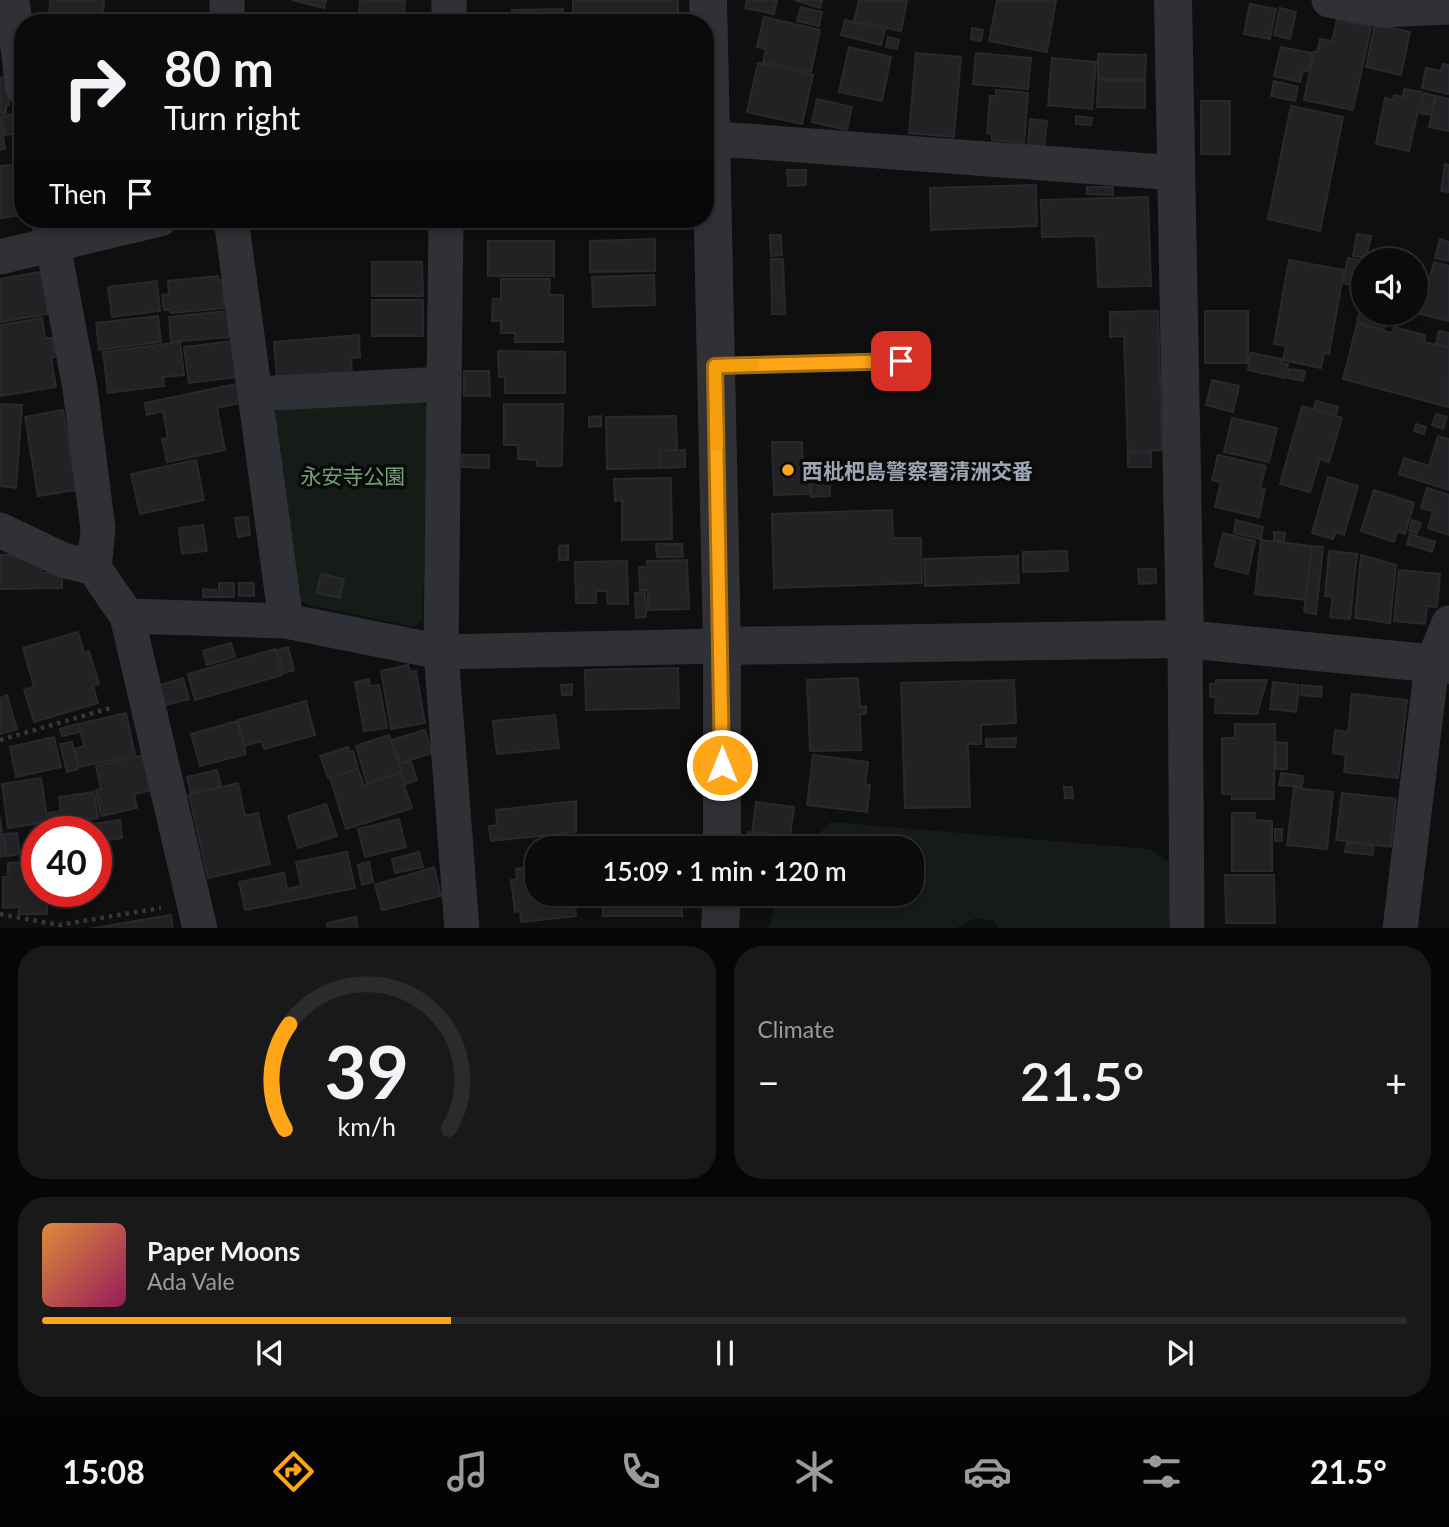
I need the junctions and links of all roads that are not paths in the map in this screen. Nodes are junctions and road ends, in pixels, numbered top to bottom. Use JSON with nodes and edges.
{"nodes":[{"id":1,"x":12,"y":0,"type":"edge"},
{"id":2,"x":1173,"y":0,"type":"edge"},
{"id":3,"x":1329,"y":0,"type":"edge"},
{"id":4,"x":1445,"y":4,"type":"edge"},
{"id":5,"x":14,"y":72,"type":"edge"},
{"id":6,"x":714,"y":139,"type":"edge"},
{"id":7,"x":1177,"y":173,"type":"junction"},
{"id":8,"x":85,"y":228,"type":"edge"},
{"id":9,"x":231,"y":228,"type":"edge"},
{"id":10,"x":446,"y":228,"type":"edge"},
{"id":11,"x":710,"y":228,"type":"edge"},
{"id":12,"x":51,"y":232,"type":"edge"},
{"id":13,"x":0,"y":257,"type":"edge"},
{"id":14,"x":901,"y":361,"type":"dead end"},
{"id":15,"x":715,"y":366,"type":"junction"},
{"id":16,"x":444,"y":384,"type":"junction"},
{"id":17,"x":255,"y":394,"type":"junction"},
{"id":18,"x":0,"y":530,"type":"edge"},
{"id":19,"x":94,"y":568,"type":"junction"},
{"id":20,"x":127,"y":616,"type":"junction"},
{"id":21,"x":286,"y":621,"type":"junction"},
{"id":22,"x":1449,"y":623,"type":"edge"},
{"id":23,"x":1185,"y":639,"type":"junction"},
{"id":24,"x":722,"y":646,"type":"junction"},
{"id":25,"x":441,"y":652,"type":"junction"},
{"id":26,"x":1441,"y":664,"type":"edge"},
{"id":27,"x":722,"y":836,"type":"edge"},
{"id":28,"x":721,"y":906,"type":"edge"},
{"id":29,"x":197,"y":916,"type":"edge"},
{"id":30,"x":462,"y":928,"type":"edge"},
{"id":31,"x":720,"y":928,"type":"edge"},
{"id":32,"x":1187,"y":928,"type":"edge"},
{"id":33,"x":1400,"y":928,"type":"edge"}],
"edges":[{"from":1,"to":5,"type":"street"},
{"from":2,"to":7,"type":"street"},
{"from":3,"to":4,"type":"street"},
{"from":6,"to":7,"type":"street"},
{"from":7,"to":23,"type":"street"},
{"from":8,"to":12,"type":"street"},
{"from":9,"to":17,"type":"street"},
{"from":10,"to":16,"type":"street"},
{"from":11,"to":15,"type":"street"},
{"from":12,"to":13,"type":"street"},
{"from":12,"to":19,"type":"street"},
{"from":14,"to":15,"type":"lane"},
{"from":15,"to":24,"type":"street"},
{"from":16,"to":17,"type":"street"},
{"from":16,"to":25,"type":"street"},
{"from":17,"to":21,"type":"street"},
{"from":18,"to":19,"type":"street"},
{"from":19,"to":20,"type":"street"},
{"from":20,"to":21,"type":"street"},
{"from":20,"to":29,"type":"street"},
{"from":21,"to":25,"type":"street"},
{"from":22,"to":26,"type":"street"},
{"from":23,"to":24,"type":"street"},
{"from":23,"to":26,"type":"street"},
{"from":23,"to":32,"type":"street"},
{"from":24,"to":25,"type":"street"},
{"from":24,"to":27,"type":"street"},
{"from":25,"to":30,"type":"street"},
{"from":26,"to":33,"type":"street"},
{"from":28,"to":31,"type":"street"}]}
